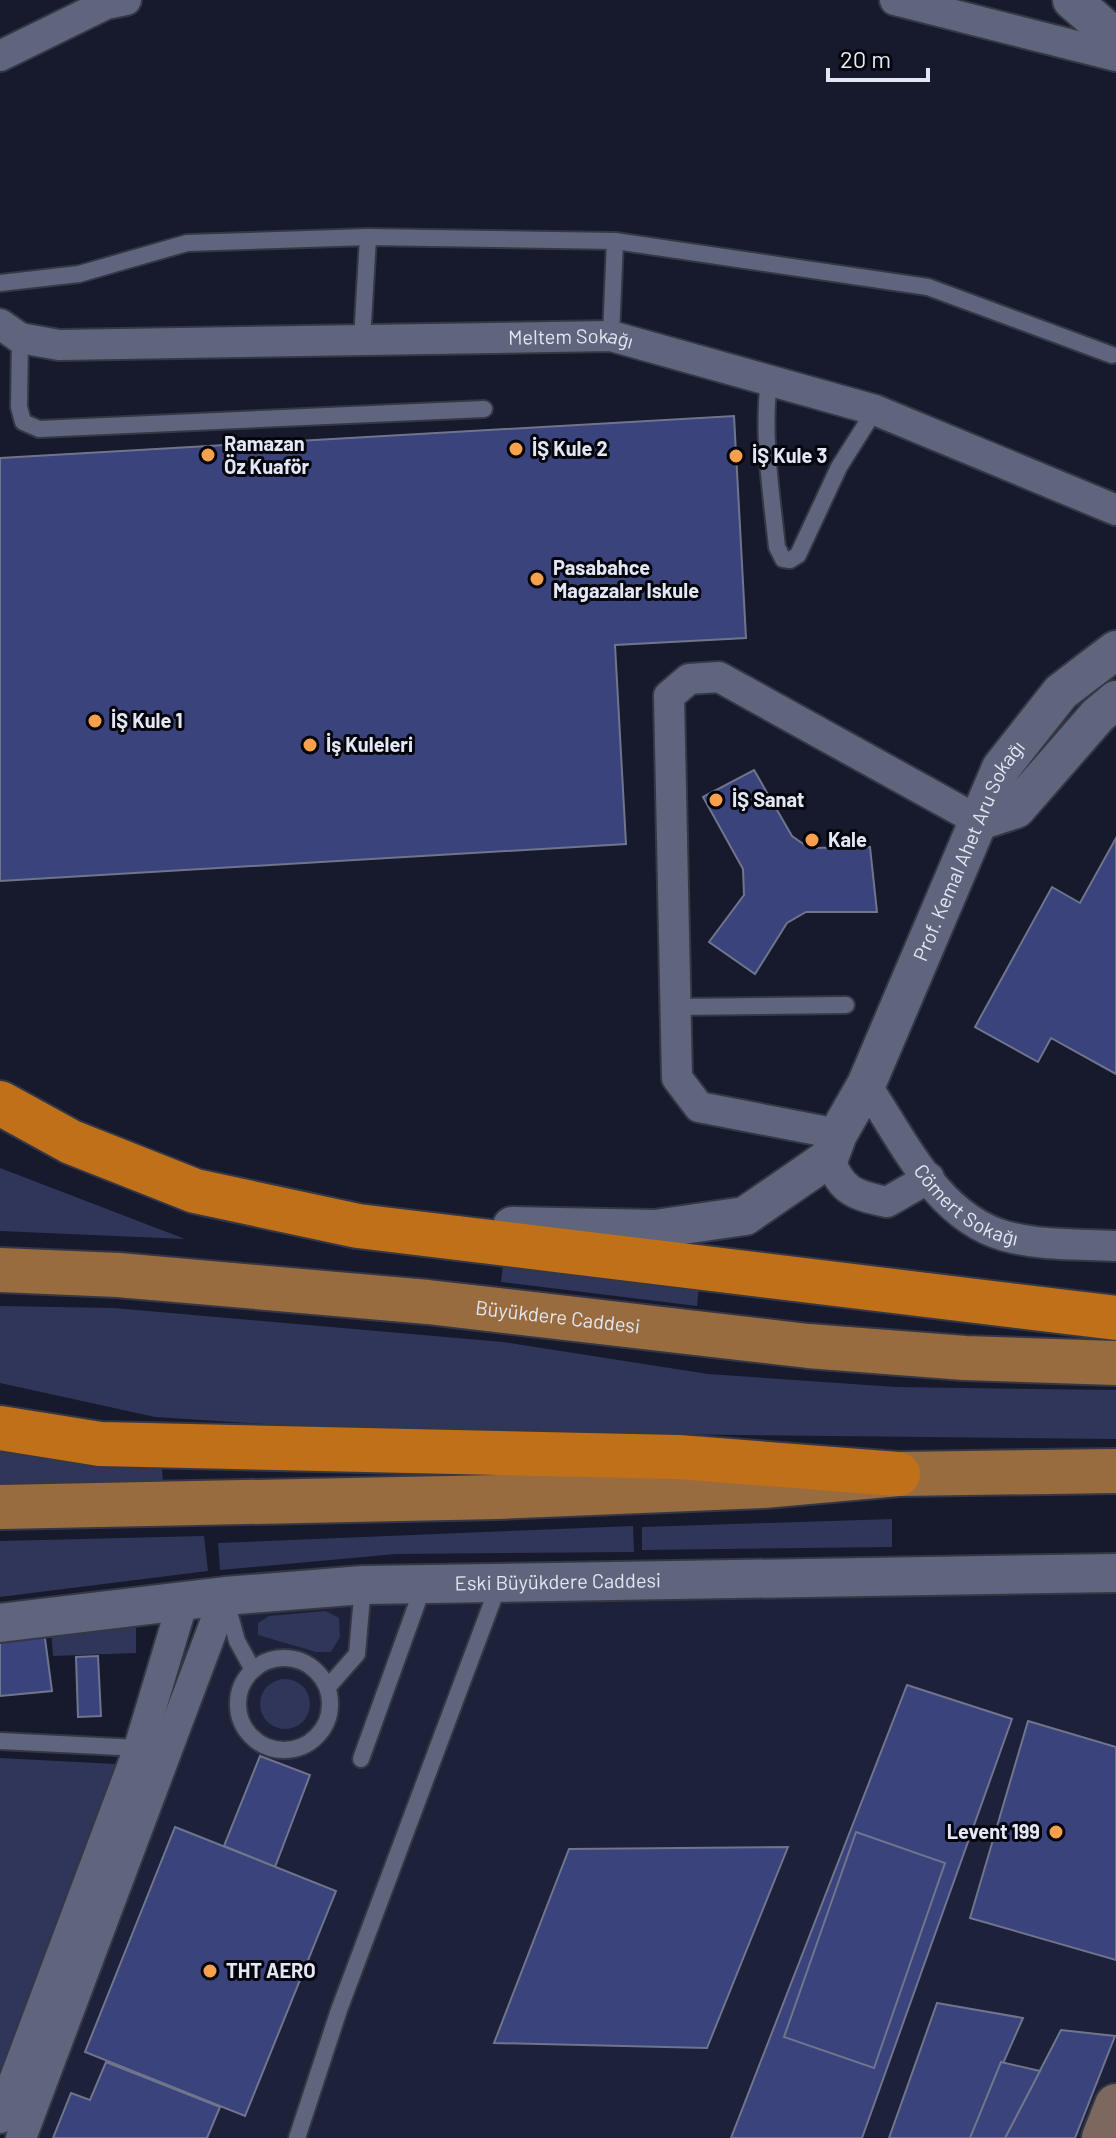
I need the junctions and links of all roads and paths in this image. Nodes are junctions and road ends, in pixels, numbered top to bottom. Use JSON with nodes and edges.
{"nodes":[{"id":1,"x":126,"y":0,"type":"edge"},
{"id":2,"x":895,"y":0,"type":"edge"},
{"id":3,"x":1072,"y":0,"type":"edge"},
{"id":4,"x":1116,"y":38,"type":"edge"},
{"id":5,"x":0,"y":56,"type":"edge"},
{"id":6,"x":1116,"y":56,"type":"edge"},
{"id":7,"x":368,"y":237,"type":"junction"},
{"id":8,"x":615,"y":241,"type":"junction"},
{"id":9,"x":0,"y":283,"type":"edge"},
{"id":10,"x":10,"y":331,"type":"edge"},
{"id":11,"x":611,"y":336,"type":"junction"},
{"id":12,"x":362,"y":340,"type":"junction"},
{"id":13,"x":1112,"y":355,"type":"dead end"},
{"id":14,"x":769,"y":380,"type":"junction"},
{"id":15,"x":484,"y":409,"type":"dead end"},
{"id":16,"x":875,"y":410,"type":"junction"},
{"id":17,"x":1116,"y":510,"type":"edge"},
{"id":18,"x":1116,"y":650,"type":"edge"},
{"id":19,"x":1116,"y":700,"type":"edge"},
{"id":20,"x":979,"y":821,"type":"junction"},
{"id":21,"x":846,"y":1005,"type":"dead end"},
{"id":22,"x":675,"y":1007,"type":"junction"},
{"id":23,"x":866,"y":1085,"type":"junction"},
{"id":24,"x":0,"y":1103,"type":"edge"},
{"id":25,"x":0,"y":1133,"type":"edge"},
{"id":26,"x":833,"y":1146,"type":"junction"},
{"id":27,"x":929,"y":1178,"type":"junction"},
{"id":28,"x":195,"y":1191,"type":"junction"},
{"id":29,"x":274,"y":1210,"type":"junction"},
{"id":30,"x":1116,"y":1246,"type":"edge"},
{"id":31,"x":0,"y":1270,"type":"edge"},
{"id":32,"x":1116,"y":1318,"type":"edge"},
{"id":33,"x":1116,"y":1363,"type":"edge"},
{"id":34,"x":0,"y":1428,"type":"edge"},
{"id":35,"x":1116,"y":1471,"type":"edge"},
{"id":36,"x":898,"y":1474,"type":"junction"},
{"id":37,"x":0,"y":1507,"type":"edge"},
{"id":38,"x":1116,"y":1573,"type":"edge"},
{"id":39,"x":499,"y":1583,"type":"junction"},
{"id":40,"x":424,"y":1584,"type":"junction"},
{"id":41,"x":363,"y":1585,"type":"junction"},
{"id":42,"x":225,"y":1596,"type":"junction"},
{"id":43,"x":183,"y":1601,"type":"junction"},
{"id":44,"x":0,"y":1623,"type":"edge"},
{"id":45,"x":253,"y":1670,"type":"junction"},
{"id":46,"x":328,"y":1687,"type":"junction"},
{"id":47,"x":0,"y":1741,"type":"edge"},
{"id":48,"x":139,"y":1748,"type":"junction"},
{"id":49,"x":361,"y":1759,"type":"dead end"},
{"id":50,"x":1116,"y":2105,"type":"edge"},
{"id":51,"x":0,"y":2118,"type":"edge"},
{"id":52,"x":21,"y":2138,"type":"edge"},
{"id":53,"x":297,"y":2138,"type":"edge"},
{"id":54,"x":1103,"y":2138,"type":"edge"}],
"edges":[{"from":1,"to":5,"type":"street"},
{"from":2,"to":6,"type":"street"},
{"from":3,"to":4,"type":"street"},
{"from":7,"to":8,"type":"lane"},
{"from":7,"to":9,"type":"lane"},
{"from":7,"to":12,"type":"lane"},
{"from":8,"to":11,"type":"lane"},
{"from":8,"to":13,"type":"lane"},
{"from":10,"to":12,"type":"street","name":"Meltem Sokağı"},
{"from":10,"to":15,"type":"lane"},
{"from":11,"to":12,"type":"street","name":"Meltem Sokağı"},
{"from":11,"to":14,"type":"street","name":"Meltem Sokağı"},
{"from":14,"to":16,"type":"street","name":"Meltem Sokağı"},
{"from":14,"to":16,"type":"lane"},
{"from":16,"to":17,"type":"street","name":"Meltem Sokağı"},
{"from":18,"to":20,"type":"street","name":"Prof. Kemal Ahet Aru Sokağı"},
{"from":19,"to":20,"type":"street"},
{"from":20,"to":22,"type":"street"},
{"from":20,"to":23,"type":"street","name":"Prof. Kemal Ahet Aru Sokağı"},
{"from":21,"to":22,"type":"lane"},
{"from":22,"to":26,"type":"street"},
{"from":23,"to":26,"type":"street","name":"Prof. Kemal Ahet Aru Sokağı"},
{"from":23,"to":27,"type":"street","name":"Cömert Sokağı"},
{"from":24,"to":28,"type":"highway"},
{"from":25,"to":28,"type":"highway"},
{"from":26,"to":27,"type":"street"},
{"from":26,"to":29,"type":"street"},
{"from":27,"to":30,"type":"street","name":"Cömert Sokağı"},
{"from":28,"to":29,"type":"highway"},
{"from":29,"to":32,"type":"highway"},
{"from":31,"to":33,"type":"main road","name":"Büyükdere Caddesi"},
{"from":34,"to":36,"type":"highway"},
{"from":35,"to":36,"type":"main road"},
{"from":36,"to":37,"type":"main road"},
{"from":38,"to":39,"type":"street","name":"Eski Büyükdere Caddesi"},
{"from":39,"to":40,"type":"street","name":"Eski Büyükdere Caddesi"},
{"from":39,"to":53,"type":"lane"},
{"from":40,"to":41,"type":"street","name":"Eski Büyükdere Caddesi"},
{"from":40,"to":49,"type":"lane"},
{"from":41,"to":42,"type":"street","name":"Eski Büyükdere Caddesi"},
{"from":41,"to":46,"type":"lane"},
{"from":42,"to":43,"type":"street","name":"Eski Büyükdere Caddesi"},
{"from":42,"to":45,"type":"lane"},
{"from":42,"to":52,"type":"street"},
{"from":43,"to":44,"type":"street","name":"Eski Büyükdere Caddesi"},
{"from":43,"to":48,"type":"street"},
{"from":45,"to":46,"type":"lane"},
{"from":45,"to":46,"type":"lane"},
{"from":47,"to":48,"type":"lane"},
{"from":48,"to":51,"type":"street"},
{"from":50,"to":54,"type":"main road"}]}
